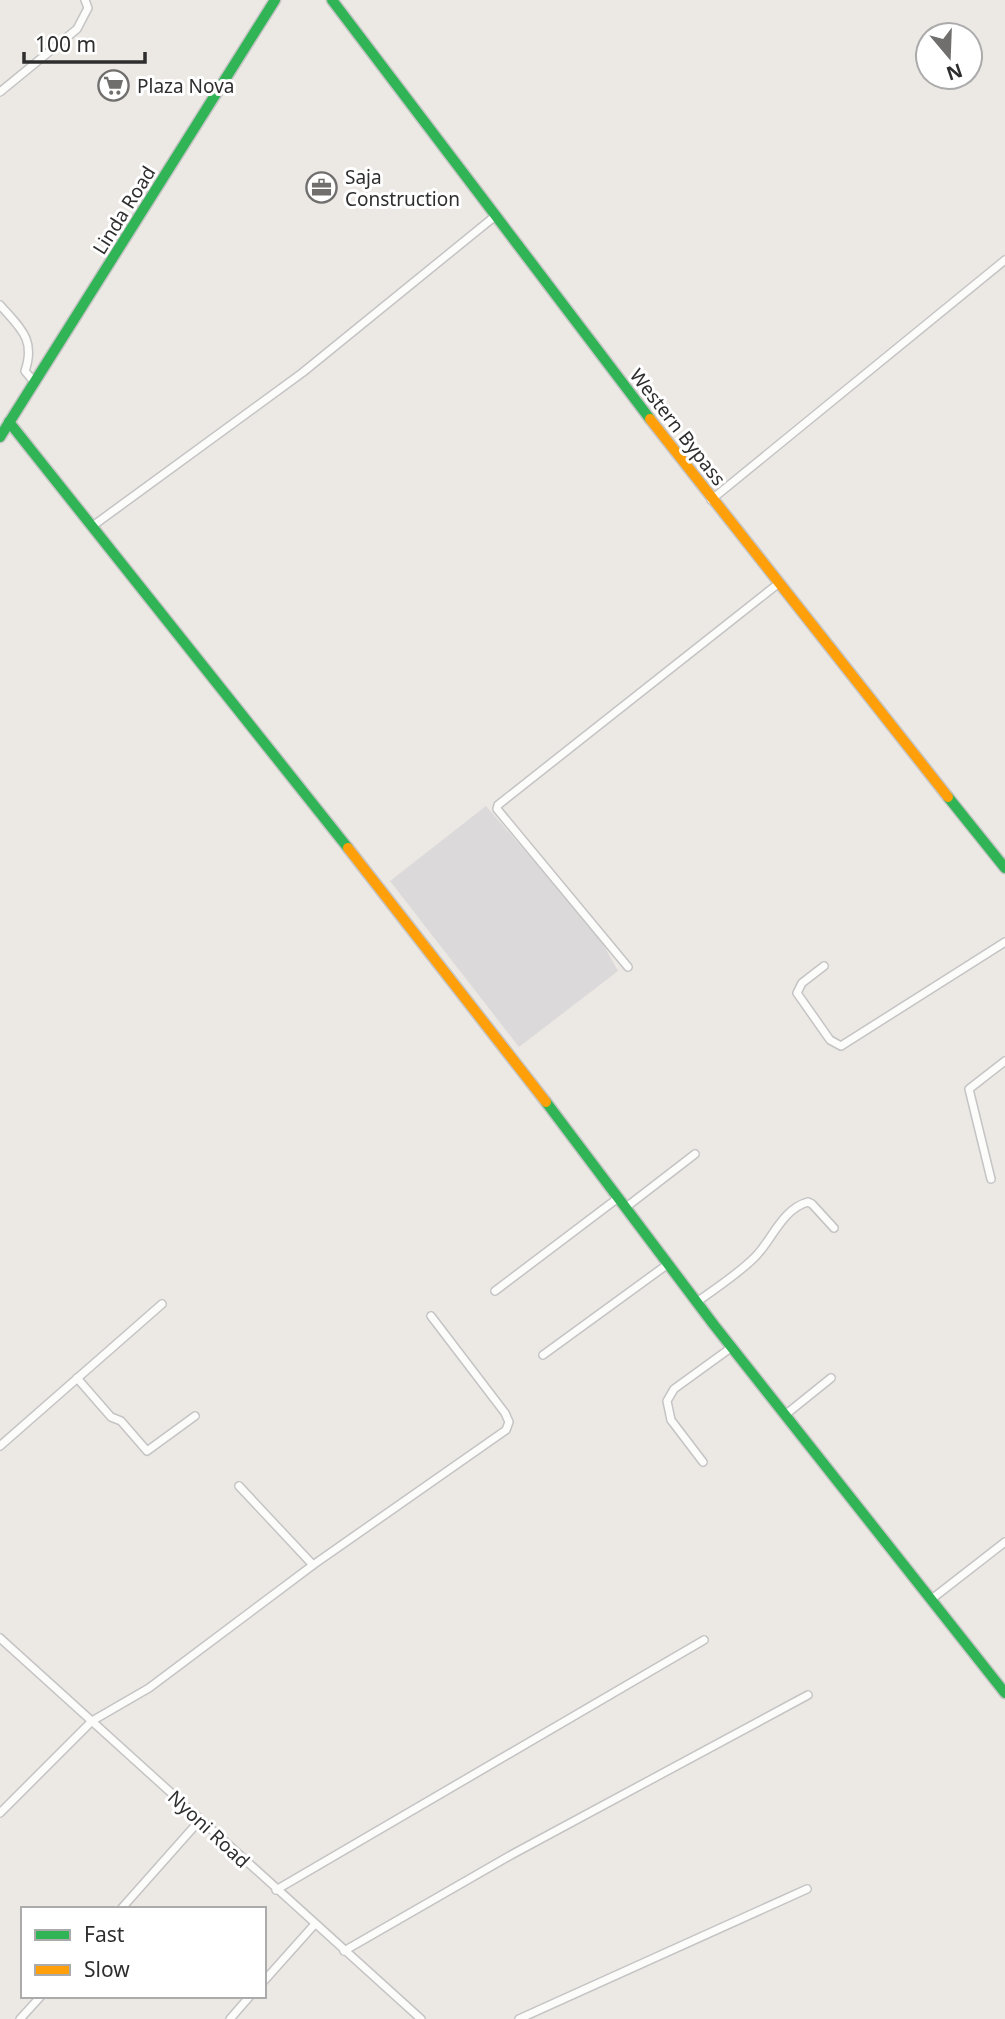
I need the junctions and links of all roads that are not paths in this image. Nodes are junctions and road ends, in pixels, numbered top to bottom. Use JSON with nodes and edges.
{"nodes":[{"id":1,"x":85,"y":0,"type":"edge"},
{"id":2,"x":275,"y":0,"type":"edge"},
{"id":3,"x":332,"y":0,"type":"edge"},
{"id":4,"x":0,"y":92,"type":"edge"},
{"id":5,"x":494,"y":217,"type":"junction"},
{"id":6,"x":1005,"y":260,"type":"edge"},
{"id":7,"x":0,"y":305,"type":"edge"},
{"id":8,"x":35,"y":383,"type":"junction"},
{"id":9,"x":5,"y":423,"type":"edge"},
{"id":10,"x":0,"y":437,"type":"edge"},
{"id":11,"x":711,"y":500,"type":"junction"},
{"id":12,"x":94,"y":525,"type":"junction"},
{"id":13,"x":779,"y":582,"type":"junction"},
{"id":14,"x":1005,"y":868,"type":"edge"},
{"id":15,"x":1005,"y":942,"type":"edge"},
{"id":16,"x":824,"y":966,"type":"dead end"},
{"id":17,"x":628,"y":967,"type":"dead end"},
{"id":18,"x":1005,"y":1061,"type":"edge"},
{"id":19,"x":695,"y":1154,"type":"dead end"},
{"id":20,"x":992,"y":1179,"type":"dead end"},
{"id":21,"x":618,"y":1198,"type":"junction"},
{"id":22,"x":625,"y":1208,"type":"junction"},
{"id":23,"x":834,"y":1228,"type":"dead end"},
{"id":24,"x":668,"y":1264,"type":"junction"},
{"id":25,"x":495,"y":1291,"type":"dead end"},
{"id":26,"x":697,"y":1302,"type":"junction"},
{"id":27,"x":162,"y":1304,"type":"dead end"},
{"id":28,"x":431,"y":1317,"type":"dead end"},
{"id":29,"x":732,"y":1347,"type":"junction"},
{"id":30,"x":543,"y":1354,"type":"dead end"},
{"id":31,"x":77,"y":1378,"type":"junction"},
{"id":32,"x":831,"y":1378,"type":"dead end"},
{"id":33,"x":785,"y":1415,"type":"junction"},
{"id":34,"x":195,"y":1416,"type":"dead end"},
{"id":35,"x":0,"y":1447,"type":"edge"},
{"id":36,"x":703,"y":1462,"type":"dead end"},
{"id":37,"x":239,"y":1486,"type":"dead end"},
{"id":38,"x":1005,"y":1542,"type":"edge"},
{"id":39,"x":313,"y":1565,"type":"junction"},
{"id":40,"x":933,"y":1598,"type":"junction"},
{"id":41,"x":0,"y":1638,"type":"edge"},
{"id":42,"x":704,"y":1640,"type":"dead end"},
{"id":43,"x":1005,"y":1693,"type":"edge"},
{"id":44,"x":808,"y":1695,"type":"dead end"},
{"id":45,"x":92,"y":1721,"type":"junction"},
{"id":46,"x":0,"y":1812,"type":"edge"},
{"id":47,"x":200,"y":1820,"type":"junction"},
{"id":48,"x":807,"y":1889,"type":"dead end"},
{"id":49,"x":275,"y":1890,"type":"junction"},
{"id":50,"x":123,"y":1907,"type":"edge"},
{"id":51,"x":314,"y":1925,"type":"junction"},
{"id":52,"x":344,"y":1951,"type":"junction"},
{"id":53,"x":266,"y":1979,"type":"edge"},
{"id":54,"x":39,"y":1998,"type":"edge"},
{"id":55,"x":248,"y":1998,"type":"edge"},
{"id":56,"x":20,"y":2019,"type":"edge"},
{"id":57,"x":230,"y":2019,"type":"edge"},
{"id":58,"x":421,"y":2019,"type":"edge"},
{"id":59,"x":519,"y":2019,"type":"edge"}],
"edges":[{"from":1,"to":4,"type":"street"},
{"from":2,"to":8,"type":"street","name":"Linda Road"},
{"from":3,"to":5,"type":"street","name":"Western Bypass"},
{"from":5,"to":11,"type":"street","name":"Western Bypass"},
{"from":5,"to":12,"type":"street"},
{"from":6,"to":11,"type":"street"},
{"from":7,"to":8,"type":"street"},
{"from":8,"to":9,"type":"street","name":"Linda Road"},
{"from":9,"to":10,"type":"street","name":"Linda Road"},
{"from":9,"to":12,"type":"street"},
{"from":11,"to":13,"type":"street","name":"Western Bypass"},
{"from":12,"to":21,"type":"street"},
{"from":13,"to":14,"type":"street","name":"Western Bypass"},
{"from":13,"to":17,"type":"street"},
{"from":15,"to":16,"type":"street"},
{"from":18,"to":20,"type":"street"},
{"from":19,"to":22,"type":"street"},
{"from":21,"to":22,"type":"street"},
{"from":21,"to":25,"type":"street"},
{"from":22,"to":24,"type":"street"},
{"from":23,"to":26,"type":"street"},
{"from":24,"to":26,"type":"street"},
{"from":24,"to":30,"type":"street"},
{"from":26,"to":29,"type":"street"},
{"from":27,"to":31,"type":"street"},
{"from":28,"to":39,"type":"street"},
{"from":29,"to":33,"type":"street"},
{"from":29,"to":36,"type":"street"},
{"from":31,"to":34,"type":"street"},
{"from":31,"to":35,"type":"street"},
{"from":32,"to":33,"type":"street"},
{"from":33,"to":40,"type":"street"},
{"from":37,"to":39,"type":"street"},
{"from":38,"to":40,"type":"street"},
{"from":39,"to":45,"type":"street"},
{"from":40,"to":43,"type":"street"},
{"from":41,"to":45,"type":"street","name":"Nyoni Road"},
{"from":42,"to":49,"type":"street"},
{"from":44,"to":52,"type":"street"},
{"from":45,"to":46,"type":"street"},
{"from":45,"to":47,"type":"street","name":"Nyoni Road"},
{"from":47,"to":49,"type":"street","name":"Nyoni Road"},
{"from":47,"to":50,"type":"street"},
{"from":48,"to":59,"type":"street"},
{"from":49,"to":51,"type":"street","name":"Nyoni Road"},
{"from":51,"to":52,"type":"street","name":"Nyoni Road"},
{"from":51,"to":53,"type":"street"},
{"from":52,"to":58,"type":"street","name":"Nyoni Road"},
{"from":54,"to":56,"type":"street"},
{"from":55,"to":57,"type":"street"}]}
